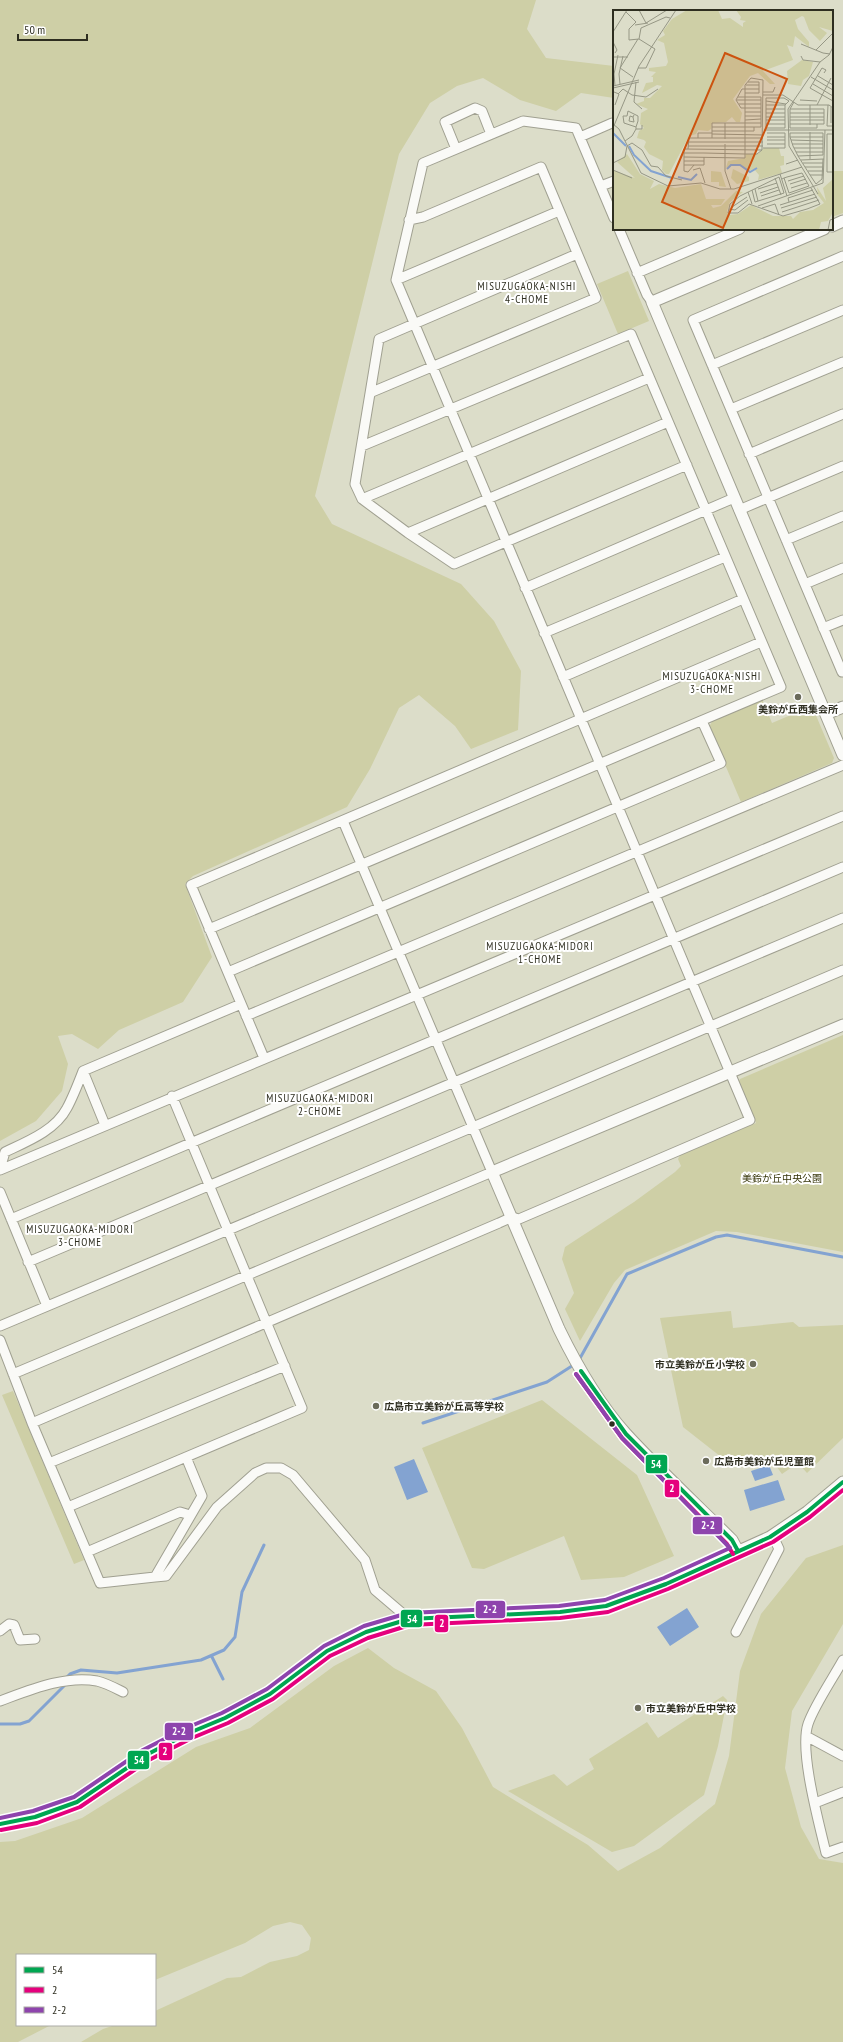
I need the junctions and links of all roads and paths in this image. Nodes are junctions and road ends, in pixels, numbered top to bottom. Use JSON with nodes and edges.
{"nodes":[{"id":1,"x":612,"y":123,"type":"dead end"},
{"id":2,"x":491,"y":134,"type":"junction"},
{"id":3,"x":580,"y":137,"type":"junction"},
{"id":4,"x":456,"y":149,"type":"junction"},
{"id":5,"x":613,"y":181,"type":"edge"},
{"id":6,"x":601,"y":186,"type":"junction"},
{"id":7,"x":559,"y":211,"type":"junction"},
{"id":8,"x":613,"y":216,"type":"edge"},
{"id":9,"x":409,"y":220,"type":"junction"},
{"id":10,"x":843,"y":221,"type":"edge"},
{"id":11,"x":833,"y":226,"type":"edge"},
{"id":12,"x":619,"y":230,"type":"edge"},
{"id":13,"x":738,"y":230,"type":"edge"},
{"id":14,"x":822,"y":230,"type":"edge"},
{"id":15,"x":577,"y":254,"type":"junction"},
{"id":16,"x":843,"y":256,"type":"edge"},
{"id":17,"x":637,"y":273,"type":"junction"},
{"id":18,"x":396,"y":280,"type":"junction"},
{"id":19,"x":652,"y":302,"type":"junction"},
{"id":20,"x":843,"y":310,"type":"edge"},
{"id":21,"x":414,"y":324,"type":"junction"},
{"id":22,"x":843,"y":362,"type":"edge"},
{"id":23,"x":712,"y":365,"type":"junction"},
{"id":24,"x":432,"y":367,"type":"junction"},
{"id":25,"x":649,"y":378,"type":"junction"},
{"id":26,"x":372,"y":392,"type":"junction"},
{"id":27,"x":731,"y":409,"type":"junction"},
{"id":28,"x":450,"y":410,"type":"junction"},
{"id":29,"x":843,"y":414,"type":"edge"},
{"id":30,"x":668,"y":422,"type":"junction"},
{"id":31,"x":362,"y":446,"type":"junction"},
{"id":32,"x":468,"y":454,"type":"junction"},
{"id":33,"x":750,"y":454,"type":"junction"},
{"id":34,"x":687,"y":465,"type":"junction"},
{"id":35,"x":843,"y":466,"type":"edge"},
{"id":36,"x":768,"y":497,"type":"junction"},
{"id":37,"x":487,"y":498,"type":"junction"},
{"id":38,"x":734,"y":498,"type":"junction"},
{"id":39,"x":362,"y":499,"type":"junction"},
{"id":40,"x":706,"y":510,"type":"junction"},
{"id":41,"x":739,"y":510,"type":"junction"},
{"id":42,"x":843,"y":516,"type":"edge"},
{"id":43,"x":408,"y":533,"type":"junction"},
{"id":44,"x":786,"y":540,"type":"junction"},
{"id":45,"x":506,"y":542,"type":"junction"},
{"id":46,"x":725,"y":557,"type":"junction"},
{"id":47,"x":843,"y":568,"type":"edge"},
{"id":48,"x":805,"y":584,"type":"junction"},
{"id":49,"x":525,"y":588,"type":"junction"},
{"id":50,"x":743,"y":599,"type":"junction"},
{"id":51,"x":843,"y":620,"type":"edge"},
{"id":52,"x":823,"y":628,"type":"junction"},
{"id":53,"x":544,"y":633,"type":"junction"},
{"id":54,"x":761,"y":642,"type":"junction"},
{"id":55,"x":843,"y":672,"type":"edge"},
{"id":56,"x":563,"y":677,"type":"junction"},
{"id":57,"x":843,"y":707,"type":"edge"},
{"id":58,"x":826,"y":714,"type":"junction"},
{"id":59,"x":581,"y":720,"type":"junction"},
{"id":60,"x":702,"y":721,"type":"junction"},
{"id":61,"x":843,"y":755,"type":"edge"},
{"id":62,"x":600,"y":764,"type":"junction"},
{"id":63,"x":843,"y":765,"type":"edge"},
{"id":64,"x":618,"y":808,"type":"junction"},
{"id":65,"x":843,"y":816,"type":"edge"},
{"id":66,"x":343,"y":821,"type":"junction"},
{"id":67,"x":637,"y":853,"type":"junction"},
{"id":68,"x":362,"y":864,"type":"junction"},
{"id":69,"x":843,"y":867,"type":"edge"},
{"id":70,"x":654,"y":895,"type":"junction"},
{"id":71,"x":380,"y":907,"type":"junction"},
{"id":72,"x":843,"y":918,"type":"edge"},
{"id":73,"x":209,"y":928,"type":"junction"},
{"id":74,"x":673,"y":938,"type":"junction"},
{"id":75,"x":400,"y":952,"type":"junction"},
{"id":76,"x":843,"y":970,"type":"edge"},
{"id":77,"x":228,"y":972,"type":"junction"},
{"id":78,"x":692,"y":982,"type":"junction"},
{"id":79,"x":417,"y":994,"type":"junction"},
{"id":80,"x":241,"y":1004,"type":"junction"},
{"id":81,"x":246,"y":1016,"type":"junction"},
{"id":82,"x":843,"y":1025,"type":"edge"},
{"id":83,"x":710,"y":1026,"type":"junction"},
{"id":84,"x":436,"y":1039,"type":"junction"},
{"id":85,"x":264,"y":1058,"type":"junction"},
{"id":86,"x":83,"y":1072,"type":"junction"},
{"id":87,"x":731,"y":1073,"type":"junction"},
{"id":88,"x":454,"y":1083,"type":"junction"},
{"id":89,"x":172,"y":1096,"type":"junction"},
{"id":90,"x":105,"y":1126,"type":"junction"},
{"id":91,"x":474,"y":1128,"type":"junction"},
{"id":92,"x":191,"y":1142,"type":"junction"},
{"id":93,"x":0,"y":1170,"type":"edge"},
{"id":94,"x":492,"y":1172,"type":"junction"},
{"id":95,"x":210,"y":1185,"type":"junction"},
{"id":96,"x":0,"y":1192,"type":"edge"},
{"id":97,"x":512,"y":1217,"type":"junction"},
{"id":98,"x":11,"y":1219,"type":"junction"},
{"id":99,"x":228,"y":1229,"type":"junction"},
{"id":100,"x":28,"y":1262,"type":"junction"},
{"id":101,"x":247,"y":1274,"type":"junction"},
{"id":102,"x":47,"y":1306,"type":"junction"},
{"id":103,"x":267,"y":1322,"type":"junction"},
{"id":104,"x":0,"y":1326,"type":"edge"},
{"id":105,"x":0,"y":1340,"type":"edge"},
{"id":106,"x":285,"y":1366,"type":"junction"},
{"id":107,"x":13,"y":1374,"type":"junction"},
{"id":108,"x":32,"y":1422,"type":"junction"},
{"id":109,"x":186,"y":1457,"type":"junction"},
{"id":110,"x":49,"y":1464,"type":"junction"},
{"id":111,"x":843,"y":1482,"type":"edge"},
{"id":112,"x":68,"y":1507,"type":"junction"},
{"id":113,"x":190,"y":1515,"type":"junction"},
{"id":114,"x":773,"y":1536,"type":"junction"},
{"id":115,"x":738,"y":1551,"type":"junction"},
{"id":116,"x":87,"y":1552,"type":"junction"},
{"id":117,"x":155,"y":1576,"type":"junction"},
{"id":118,"x":409,"y":1619,"type":"junction"},
{"id":119,"x":0,"y":1632,"type":"edge"},
{"id":120,"x":736,"y":1632,"type":"dead end"},
{"id":121,"x":35,"y":1640,"type":"dead end"},
{"id":122,"x":843,"y":1660,"type":"edge"},
{"id":123,"x":123,"y":1692,"type":"dead end"},
{"id":124,"x":0,"y":1701,"type":"edge"},
{"id":125,"x":806,"y":1736,"type":"junction"},
{"id":126,"x":843,"y":1755,"type":"edge"},
{"id":127,"x":843,"y":1792,"type":"edge"},
{"id":128,"x":815,"y":1803,"type":"junction"},
{"id":129,"x":0,"y":1824,"type":"edge"},
{"id":130,"x":843,"y":1847,"type":"edge"}],
"edges":[{"from":1,"to":3,"type":"street"},
{"from":2,"to":3,"type":"street"},
{"from":2,"to":4,"type":"street"},
{"from":2,"to":4,"type":"street"},
{"from":3,"to":6,"type":"street"},
{"from":4,"to":9,"type":"street"},
{"from":5,"to":6,"type":"street"},
{"from":6,"to":8,"type":"street"},
{"from":7,"to":9,"type":"street"},
{"from":7,"to":15,"type":"street"},
{"from":7,"to":18,"type":"street"},
{"from":9,"to":18,"type":"street"},
{"from":10,"to":11,"type":"street"},
{"from":12,"to":17,"type":"street"},
{"from":13,"to":17,"type":"street"},
{"from":14,"to":19,"type":"street"},
{"from":15,"to":21,"type":"street"},
{"from":15,"to":24,"type":"street"},
{"from":16,"to":23,"type":"street"},
{"from":17,"to":19,"type":"street"},
{"from":18,"to":21,"type":"street"},
{"from":19,"to":38,"type":"street"},
{"from":20,"to":23,"type":"street"},
{"from":21,"to":24,"type":"street"},
{"from":21,"to":26,"type":"street"},
{"from":22,"to":27,"type":"street"},
{"from":23,"to":27,"type":"street"},
{"from":24,"to":26,"type":"street"},
{"from":24,"to":28,"type":"street"},
{"from":25,"to":28,"type":"street"},
{"from":25,"to":30,"type":"street"},
{"from":25,"to":32,"type":"street"},
{"from":26,"to":31,"type":"street"},
{"from":27,"to":33,"type":"street"},
{"from":28,"to":31,"type":"street"},
{"from":28,"to":32,"type":"street"},
{"from":29,"to":33,"type":"street"},
{"from":30,"to":34,"type":"street"},
{"from":30,"to":37,"type":"street"},
{"from":31,"to":39,"type":"street"},
{"from":32,"to":37,"type":"street"},
{"from":32,"to":39,"type":"street"},
{"from":33,"to":36,"type":"street"},
{"from":34,"to":40,"type":"street"},
{"from":34,"to":45,"type":"street"},
{"from":35,"to":36,"type":"street"},
{"from":36,"to":41,"type":"street"},
{"from":36,"to":44,"type":"street"},
{"from":37,"to":43,"type":"street"},
{"from":37,"to":45,"type":"street"},
{"from":38,"to":40,"type":"street"},
{"from":38,"to":41,"type":"street"},
{"from":39,"to":43,"type":"street"},
{"from":40,"to":46,"type":"street"},
{"from":40,"to":49,"type":"street"},
{"from":41,"to":58,"type":"street"},
{"from":42,"to":44,"type":"street"},
{"from":43,"to":45,"type":"street"},
{"from":44,"to":48,"type":"street"},
{"from":45,"to":49,"type":"street"},
{"from":46,"to":50,"type":"street"},
{"from":46,"to":53,"type":"street"},
{"from":47,"to":48,"type":"street"},
{"from":48,"to":52,"type":"street"},
{"from":49,"to":53,"type":"street"},
{"from":50,"to":54,"type":"street"},
{"from":50,"to":56,"type":"street"},
{"from":51,"to":52,"type":"street"},
{"from":52,"to":55,"type":"street"},
{"from":53,"to":56,"type":"street"},
{"from":54,"to":59,"type":"street"},
{"from":54,"to":60,"type":"street"},
{"from":56,"to":59,"type":"street"},
{"from":57,"to":58,"type":"street"},
{"from":58,"to":61,"type":"street"},
{"from":59,"to":62,"type":"street"},
{"from":59,"to":66,"type":"street"},
{"from":60,"to":62,"type":"street"},
{"from":60,"to":64,"type":"street"},
{"from":62,"to":64,"type":"street"},
{"from":62,"to":68,"type":"street"},
{"from":63,"to":67,"type":"street"},
{"from":64,"to":67,"type":"street"},
{"from":64,"to":71,"type":"street"},
{"from":65,"to":70,"type":"street"},
{"from":66,"to":68,"type":"street"},
{"from":66,"to":73,"type":"street"},
{"from":67,"to":70,"type":"street"},
{"from":67,"to":75,"type":"street"},
{"from":68,"to":71,"type":"street"},
{"from":68,"to":73,"type":"street"},
{"from":69,"to":74,"type":"street"},
{"from":70,"to":74,"type":"street"},
{"from":70,"to":79,"type":"street"},
{"from":71,"to":75,"type":"street"},
{"from":71,"to":77,"type":"street"},
{"from":72,"to":78,"type":"street"},
{"from":73,"to":77,"type":"street"},
{"from":74,"to":78,"type":"street"},
{"from":74,"to":84,"type":"street"},
{"from":75,"to":79,"type":"street"},
{"from":75,"to":81,"type":"street"},
{"from":76,"to":83,"type":"street"},
{"from":77,"to":80,"type":"street"},
{"from":78,"to":83,"type":"street"},
{"from":78,"to":88,"type":"street"},
{"from":79,"to":84,"type":"street"},
{"from":79,"to":85,"type":"street"},
{"from":80,"to":81,"type":"street"},
{"from":80,"to":86,"type":"street"},
{"from":81,"to":85,"type":"street"},
{"from":82,"to":87,"type":"street"},
{"from":83,"to":87,"type":"street"},
{"from":83,"to":91,"type":"street"},
{"from":84,"to":88,"type":"street"},
{"from":84,"to":92,"type":"street"},
{"from":85,"to":89,"type":"street"},
{"from":86,"to":90,"type":"street"},
{"from":86,"to":93,"type":"street"},
{"from":87,"to":94,"type":"street"},
{"from":87,"to":97,"type":"street"},
{"from":88,"to":91,"type":"street"},
{"from":88,"to":95,"type":"street"},
{"from":89,"to":90,"type":"street"},
{"from":89,"to":92,"type":"street"},
{"from":90,"to":93,"type":"street"},
{"from":91,"to":94,"type":"street"},
{"from":91,"to":99,"type":"street"},
{"from":92,"to":95,"type":"street"},
{"from":92,"to":98,"type":"street"},
{"from":94,"to":97,"type":"street"},
{"from":94,"to":101,"type":"street"},
{"from":95,"to":99,"type":"street"},
{"from":95,"to":100,"type":"street"},
{"from":96,"to":98,"type":"street"},
{"from":97,"to":103,"type":"street"},
{"from":97,"to":115,"type":"street"},
{"from":98,"to":100,"type":"street"},
{"from":99,"to":101,"type":"street"},
{"from":99,"to":102,"type":"street"},
{"from":100,"to":102,"type":"street"},
{"from":101,"to":103,"type":"street"},
{"from":101,"to":107,"type":"street"},
{"from":102,"to":104,"type":"street"},
{"from":103,"to":106,"type":"street"},
{"from":103,"to":108,"type":"street"},
{"from":105,"to":107,"type":"street"},
{"from":106,"to":109,"type":"street"},
{"from":106,"to":110,"type":"street"},
{"from":107,"to":108,"type":"street"},
{"from":108,"to":110,"type":"street"},
{"from":109,"to":112,"type":"street"},
{"from":109,"to":113,"type":"street"},
{"from":110,"to":112,"type":"street"},
{"from":111,"to":114,"type":"street"},
{"from":112,"to":116,"type":"street"},
{"from":113,"to":116,"type":"street"},
{"from":113,"to":117,"type":"street"},
{"from":114,"to":115,"type":"street"},
{"from":114,"to":120,"type":"street"},
{"from":115,"to":118,"type":"street"},
{"from":116,"to":117,"type":"street"},
{"from":117,"to":118,"type":"street"},
{"from":118,"to":129,"type":"street"},
{"from":119,"to":121,"type":"street"},
{"from":122,"to":125,"type":"street"},
{"from":123,"to":124,"type":"street"},
{"from":125,"to":126,"type":"street"},
{"from":125,"to":128,"type":"street"},
{"from":127,"to":128,"type":"street"},
{"from":128,"to":130,"type":"street"}]}
